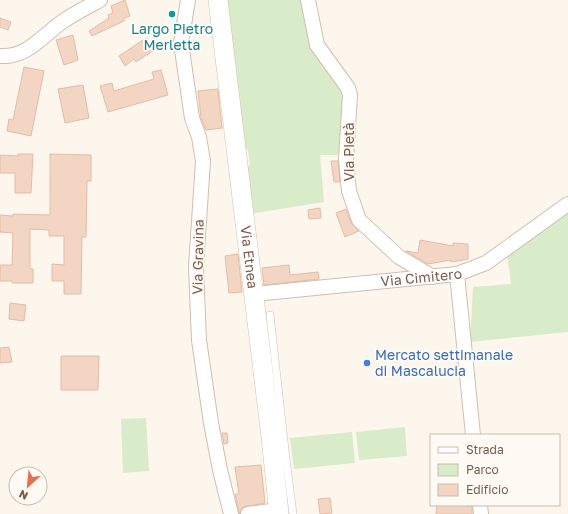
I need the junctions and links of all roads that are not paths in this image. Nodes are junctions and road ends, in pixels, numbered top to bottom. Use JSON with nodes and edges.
{"nodes":[{"id":1,"x":100,"y":0,"type":"edge"},
{"id":2,"x":188,"y":0,"type":"edge"},
{"id":3,"x":218,"y":0,"type":"edge"},
{"id":4,"x":308,"y":0,"type":"edge"},
{"id":5,"x":0,"y":56,"type":"edge"},
{"id":6,"x":568,"y":204,"type":"edge"},
{"id":7,"x":457,"y":274,"type":"junction"},
{"id":8,"x":433,"y":277,"type":"junction"},
{"id":9,"x":254,"y":294,"type":"junction"},
{"id":10,"x":270,"y":315,"type":"dead end"},
{"id":11,"x":473,"y":434,"type":"edge"},
{"id":12,"x":280,"y":456,"type":"junction"},
{"id":13,"x":283,"y":513,"type":"edge"},
{"id":14,"x":231,"y":514,"type":"edge"},
{"id":15,"x":248,"y":514,"type":"edge"}],
"edges":[{"from":1,"to":5,"type":"street"},
{"from":2,"to":14,"type":"street","name":"Via Gravina"},
{"from":3,"to":9,"type":"main road","name":"Via Etnea"},
{"from":4,"to":8,"type":"street","name":"Via Pietà"},
{"from":6,"to":7,"type":"street","name":"Via Cimitero"},
{"from":7,"to":8,"type":"street","name":"Via Cimitero"},
{"from":7,"to":11,"type":"street"},
{"from":8,"to":9,"type":"street","name":"Via Cimitero"},
{"from":9,"to":12,"type":"main road","name":"Via Etnea"},
{"from":10,"to":12,"type":"lane"},
{"from":12,"to":13,"type":"main road","name":"Via Etnea"},
{"from":13,"to":15,"type":"street"}]}
